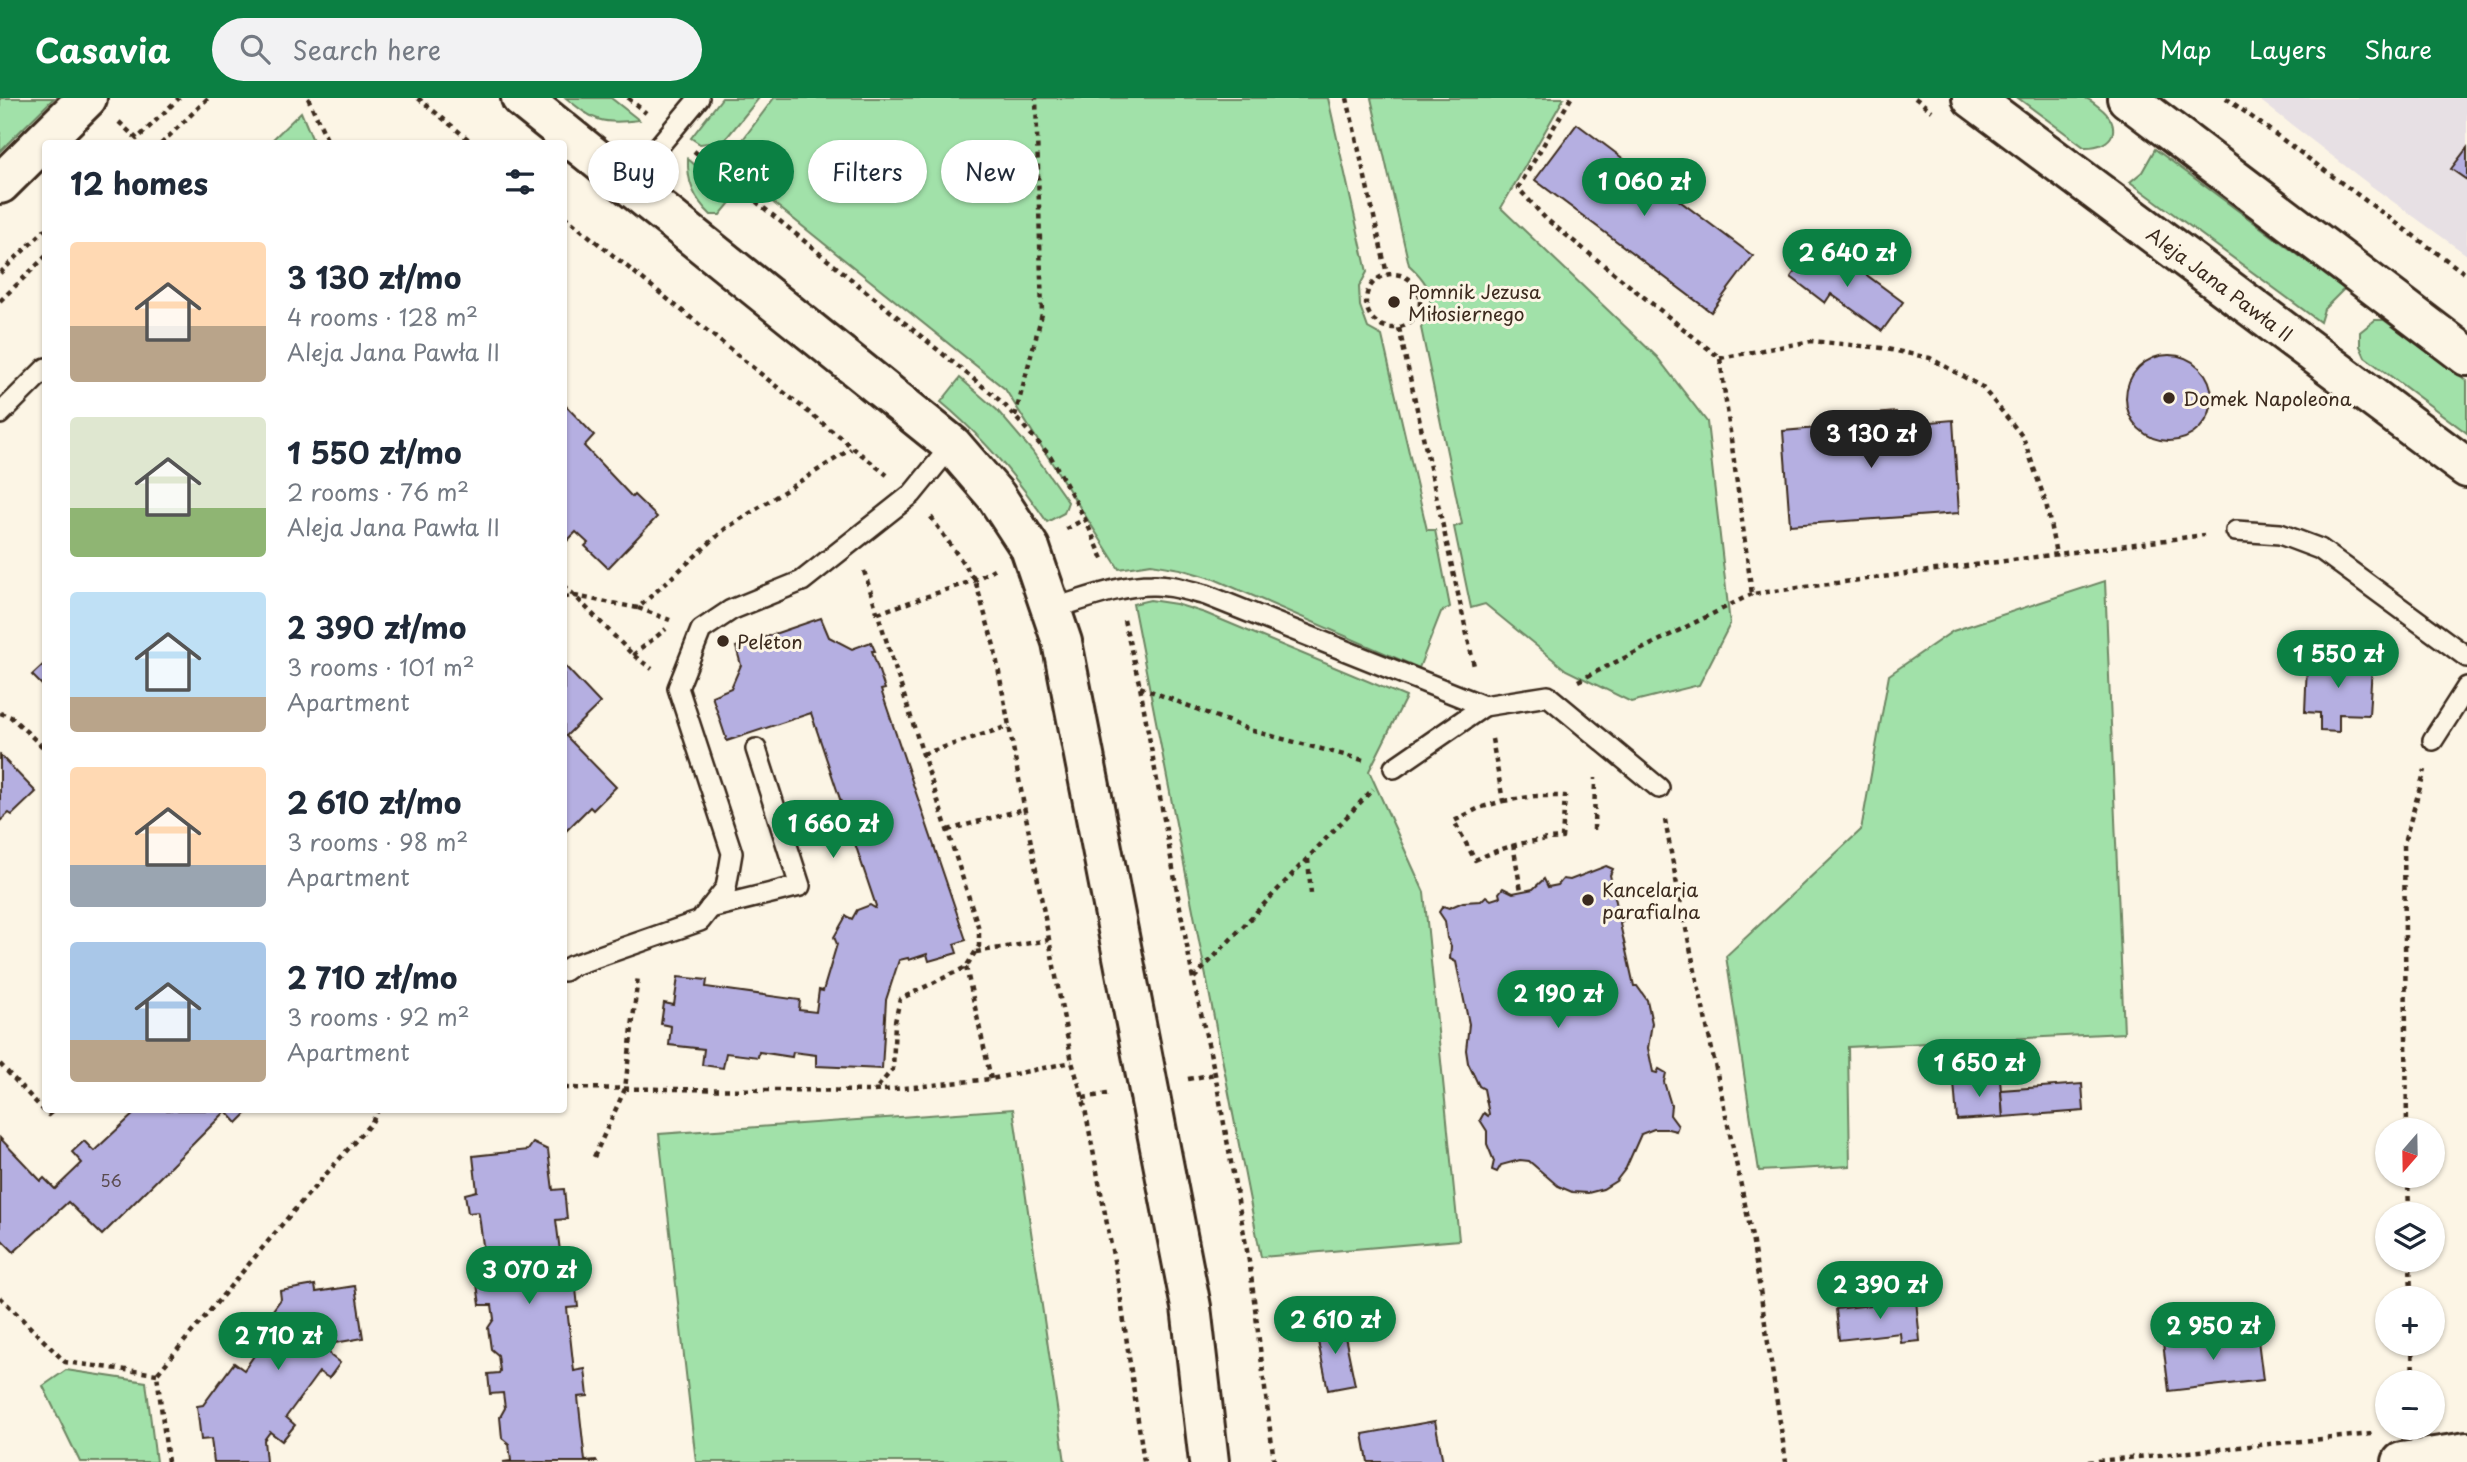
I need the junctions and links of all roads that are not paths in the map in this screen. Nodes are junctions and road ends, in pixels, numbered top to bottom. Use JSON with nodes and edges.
{"nodes":[{"id":1,"x":521,"y":98,"type":"edge"},
{"id":2,"x":699,"y":98,"type":"edge"},
{"id":3,"x":1972,"y":98,"type":"edge"},
{"id":4,"x":2127,"y":98,"type":"edge"},
{"id":5,"x":99,"y":106,"type":"edge"},
{"id":6,"x":50,"y":140,"type":"edge"},
{"id":7,"x":664,"y":140,"type":"edge"},
{"id":8,"x":42,"y":147,"type":"edge"},
{"id":9,"x":588,"y":151,"type":"edge"},
{"id":10,"x":0,"y":184,"type":"edge"},
{"id":11,"x":653,"y":203,"type":"edge"},
{"id":12,"x":2467,"y":356,"type":"edge"},
{"id":13,"x":42,"y":372,"type":"edge"},
{"id":14,"x":0,"y":414,"type":"edge"},
{"id":15,"x":952,"y":445,"type":"junction"},
{"id":16,"x":2467,"y":468,"type":"edge"},
{"id":17,"x":2236,"y":531,"type":"road end"},
{"id":18,"x":1051,"y":609,"type":"junction"},
{"id":19,"x":2467,"y":657,"type":"edge"},
{"id":20,"x":2467,"y":687,"type":"edge"},
{"id":21,"x":1484,"y":706,"type":"junction"},
{"id":22,"x":2433,"y":740,"type":"road end"},
{"id":23,"x":757,"y":749,"type":"dead end"},
{"id":24,"x":1394,"y":768,"type":"road end"},
{"id":25,"x":1659,"y":788,"type":"road end"},
{"id":26,"x":710,"y":908,"type":"junction"},
{"id":27,"x":567,"y":970,"type":"edge"},
{"id":28,"x":2467,"y":1452,"type":"edge"},
{"id":29,"x":1209,"y":1462,"type":"edge"},
{"id":30,"x":2402,"y":1462,"type":"edge"}],
"edges":[{"from":1,"to":9,"type":"street"},
{"from":2,"to":7,"type":"lane"},
{"from":3,"to":16,"type":"street","name":"Aleja Jana Pawła II"},
{"from":4,"to":12,"type":"street"},
{"from":5,"to":6,"type":"street"},
{"from":8,"to":10,"type":"street"},
{"from":11,"to":15,"type":"street"},
{"from":13,"to":14,"type":"lane"},
{"from":15,"to":18,"type":"street"},
{"from":15,"to":26,"type":"lane"},
{"from":17,"to":19,"type":"lane"},
{"from":18,"to":21,"type":"lane"},
{"from":18,"to":29,"type":"street"},
{"from":20,"to":22,"type":"lane"},
{"from":21,"to":24,"type":"lane"},
{"from":21,"to":25,"type":"lane"},
{"from":23,"to":26,"type":"lane"},
{"from":26,"to":27,"type":"lane"},
{"from":28,"to":30,"type":"street"}]}
